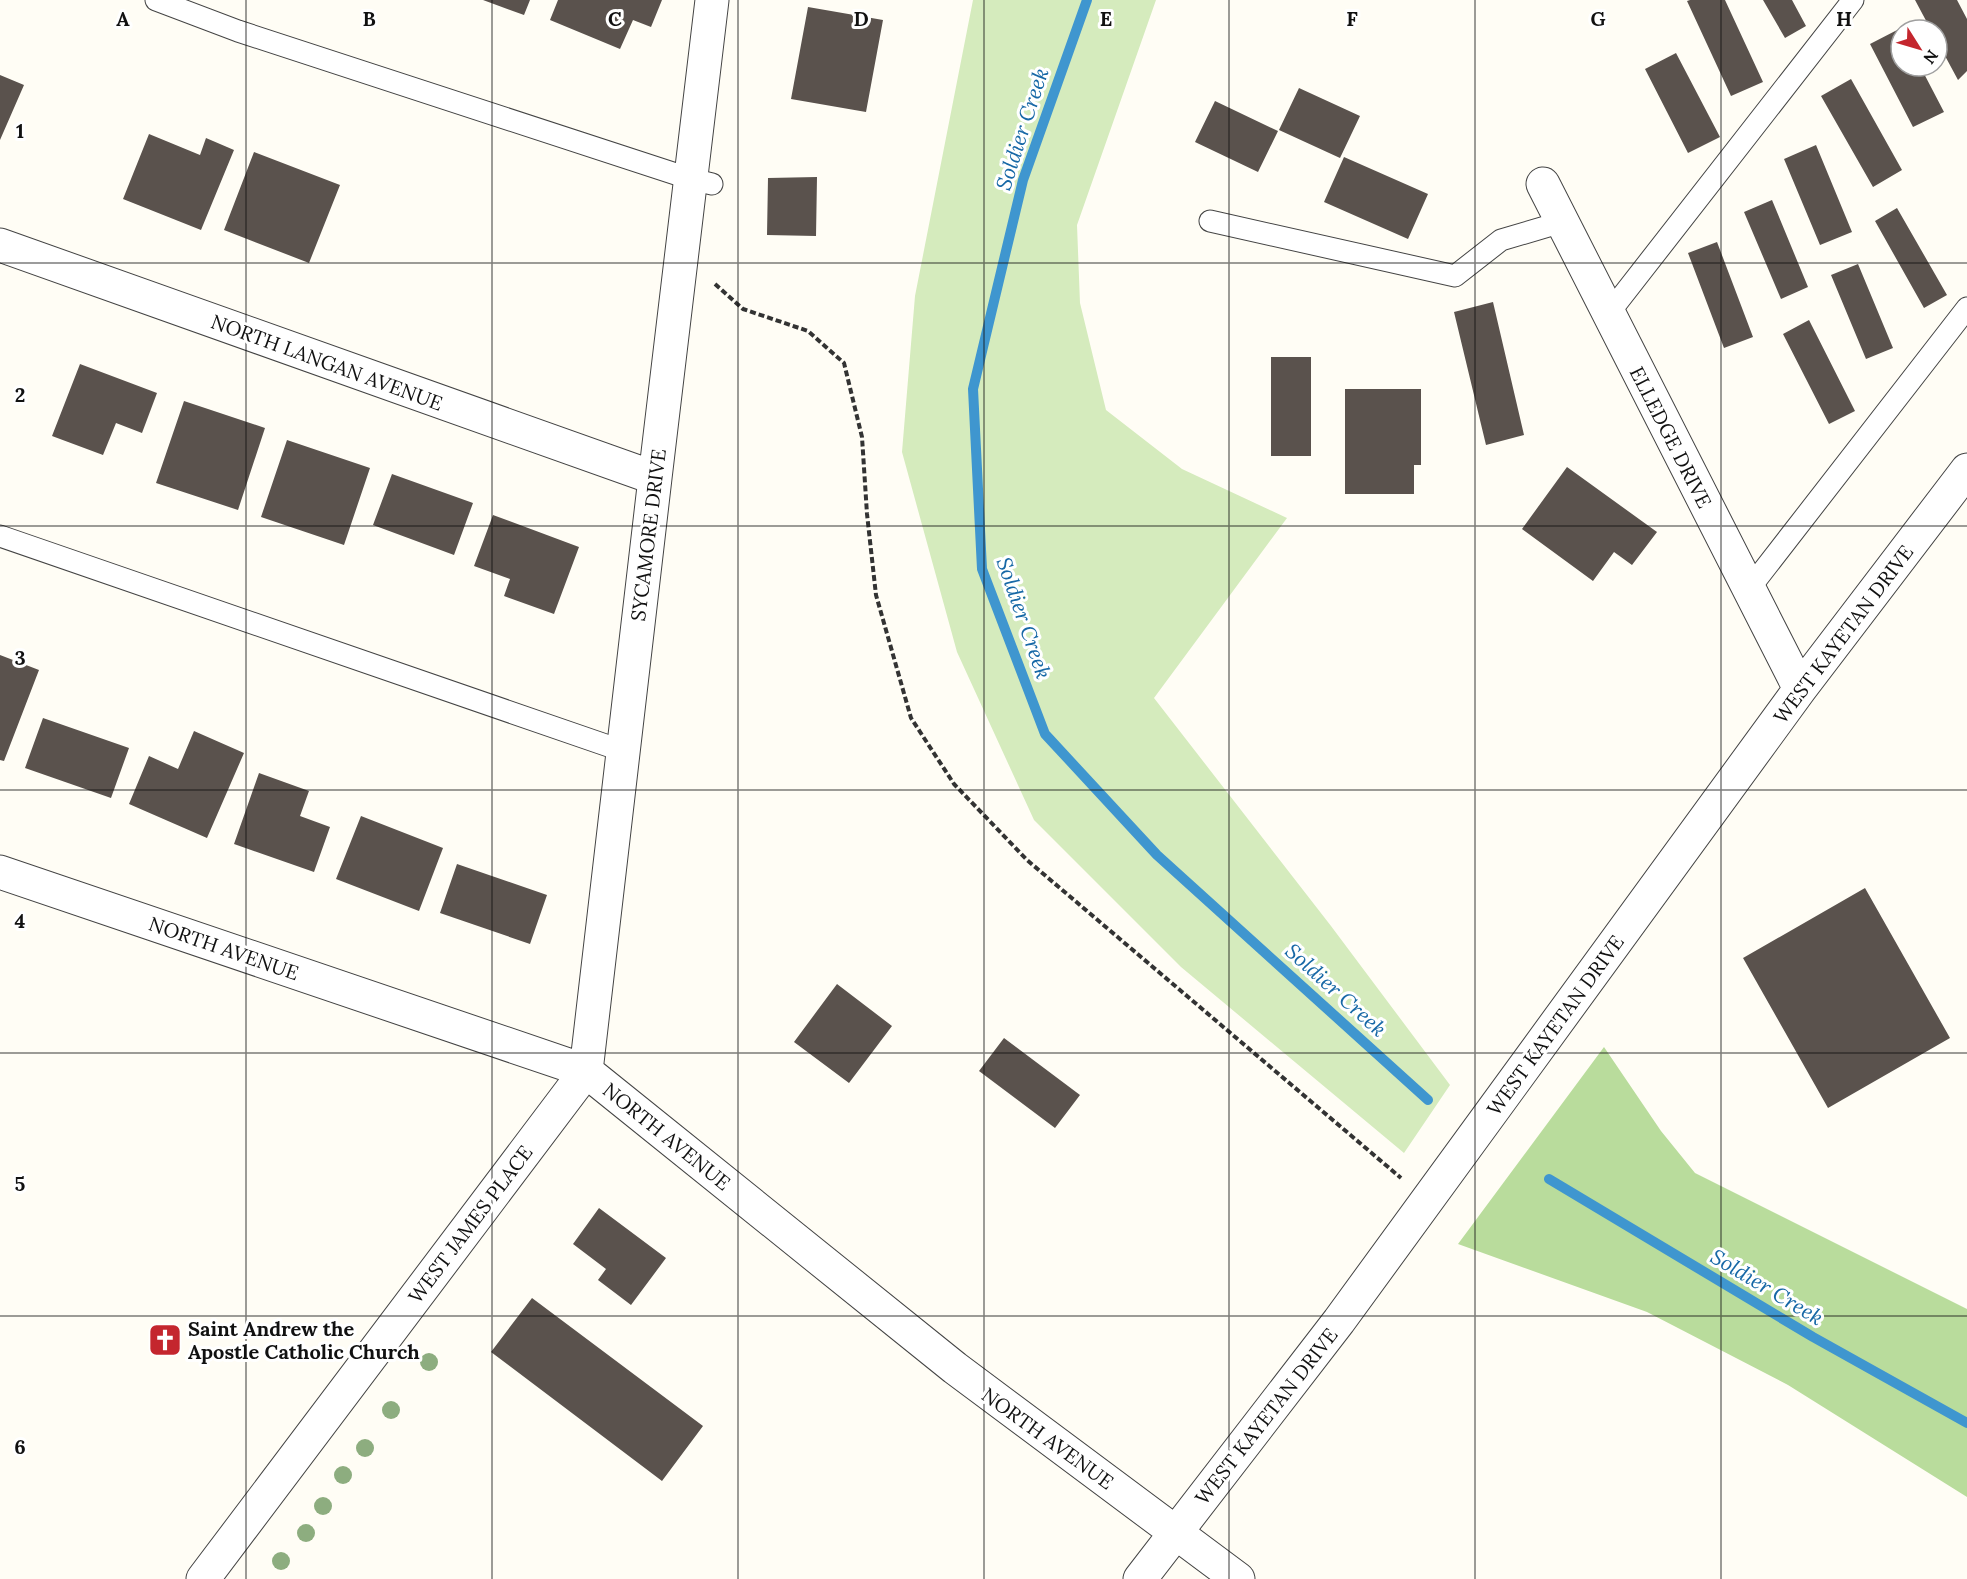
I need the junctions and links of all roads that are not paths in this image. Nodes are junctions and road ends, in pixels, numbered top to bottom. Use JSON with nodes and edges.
{"nodes":[{"id":1,"x":156,"y":0,"type":"edge"},
{"id":2,"x":712,"y":0,"type":"edge"},
{"id":3,"x":1853,"y":0,"type":"edge"},
{"id":4,"x":701,"y":181,"type":"junction"},
{"id":5,"x":1543,"y":184,"type":"dead end"},
{"id":6,"x":1210,"y":221,"type":"dead end"},
{"id":7,"x":1562,"y":222,"type":"junction"},
{"id":8,"x":0,"y":245,"type":"edge"},
{"id":9,"x":1967,"y":308,"type":"edge"},
{"id":10,"x":1609,"y":313,"type":"junction"},
{"id":11,"x":1967,"y":470,"type":"edge"},
{"id":12,"x":655,"y":478,"type":"junction"},
{"id":13,"x":0,"y":536,"type":"edge"},
{"id":14,"x":1749,"y":589,"type":"junction"},
{"id":15,"x":1800,"y":689,"type":"junction"},
{"id":16,"x":623,"y":751,"type":"junction"},
{"id":17,"x":0,"y":872,"type":"edge"},
{"id":18,"x":586,"y":1071,"type":"junction"},
{"id":19,"x":1176,"y":1532,"type":"junction"},
{"id":20,"x":203,"y":1579,"type":"edge"},
{"id":21,"x":1140,"y":1579,"type":"edge"},
{"id":22,"x":1238,"y":1579,"type":"edge"}],
"edges":[{"from":1,"to":4,"type":"lane"},
{"from":2,"to":4,"type":"street","name":"SYCAMORE DRIVE"},
{"from":3,"to":10,"type":"lane"},
{"from":4,"to":12,"type":"street","name":"SYCAMORE DRIVE"},
{"from":5,"to":7,"type":"street","name":"ELLEDGE DRIVE"},
{"from":6,"to":7,"type":"lane"},
{"from":7,"to":10,"type":"street","name":"ELLEDGE DRIVE"},
{"from":8,"to":12,"type":"street","name":"NORTH LANGAN AVENUE"},
{"from":9,"to":14,"type":"lane"},
{"from":10,"to":14,"type":"street","name":"ELLEDGE DRIVE"},
{"from":11,"to":15,"type":"street","name":"WEST KAYETAN DRIVE"},
{"from":12,"to":16,"type":"street","name":"SYCAMORE DRIVE"},
{"from":13,"to":16,"type":"lane"},
{"from":14,"to":15,"type":"street","name":"ELLEDGE DRIVE"},
{"from":15,"to":19,"type":"street","name":"WEST KAYETAN DRIVE"},
{"from":16,"to":18,"type":"street","name":"SYCAMORE DRIVE"},
{"from":17,"to":18,"type":"street","name":"NORTH AVENUE"},
{"from":18,"to":19,"type":"street","name":"NORTH AVENUE"},
{"from":18,"to":20,"type":"street","name":"WEST JAMES PLACE"},
{"from":19,"to":21,"type":"street","name":"WEST KAYETAN DRIVE"},
{"from":19,"to":22,"type":"street","name":"NORTH AVENUE"}]}
